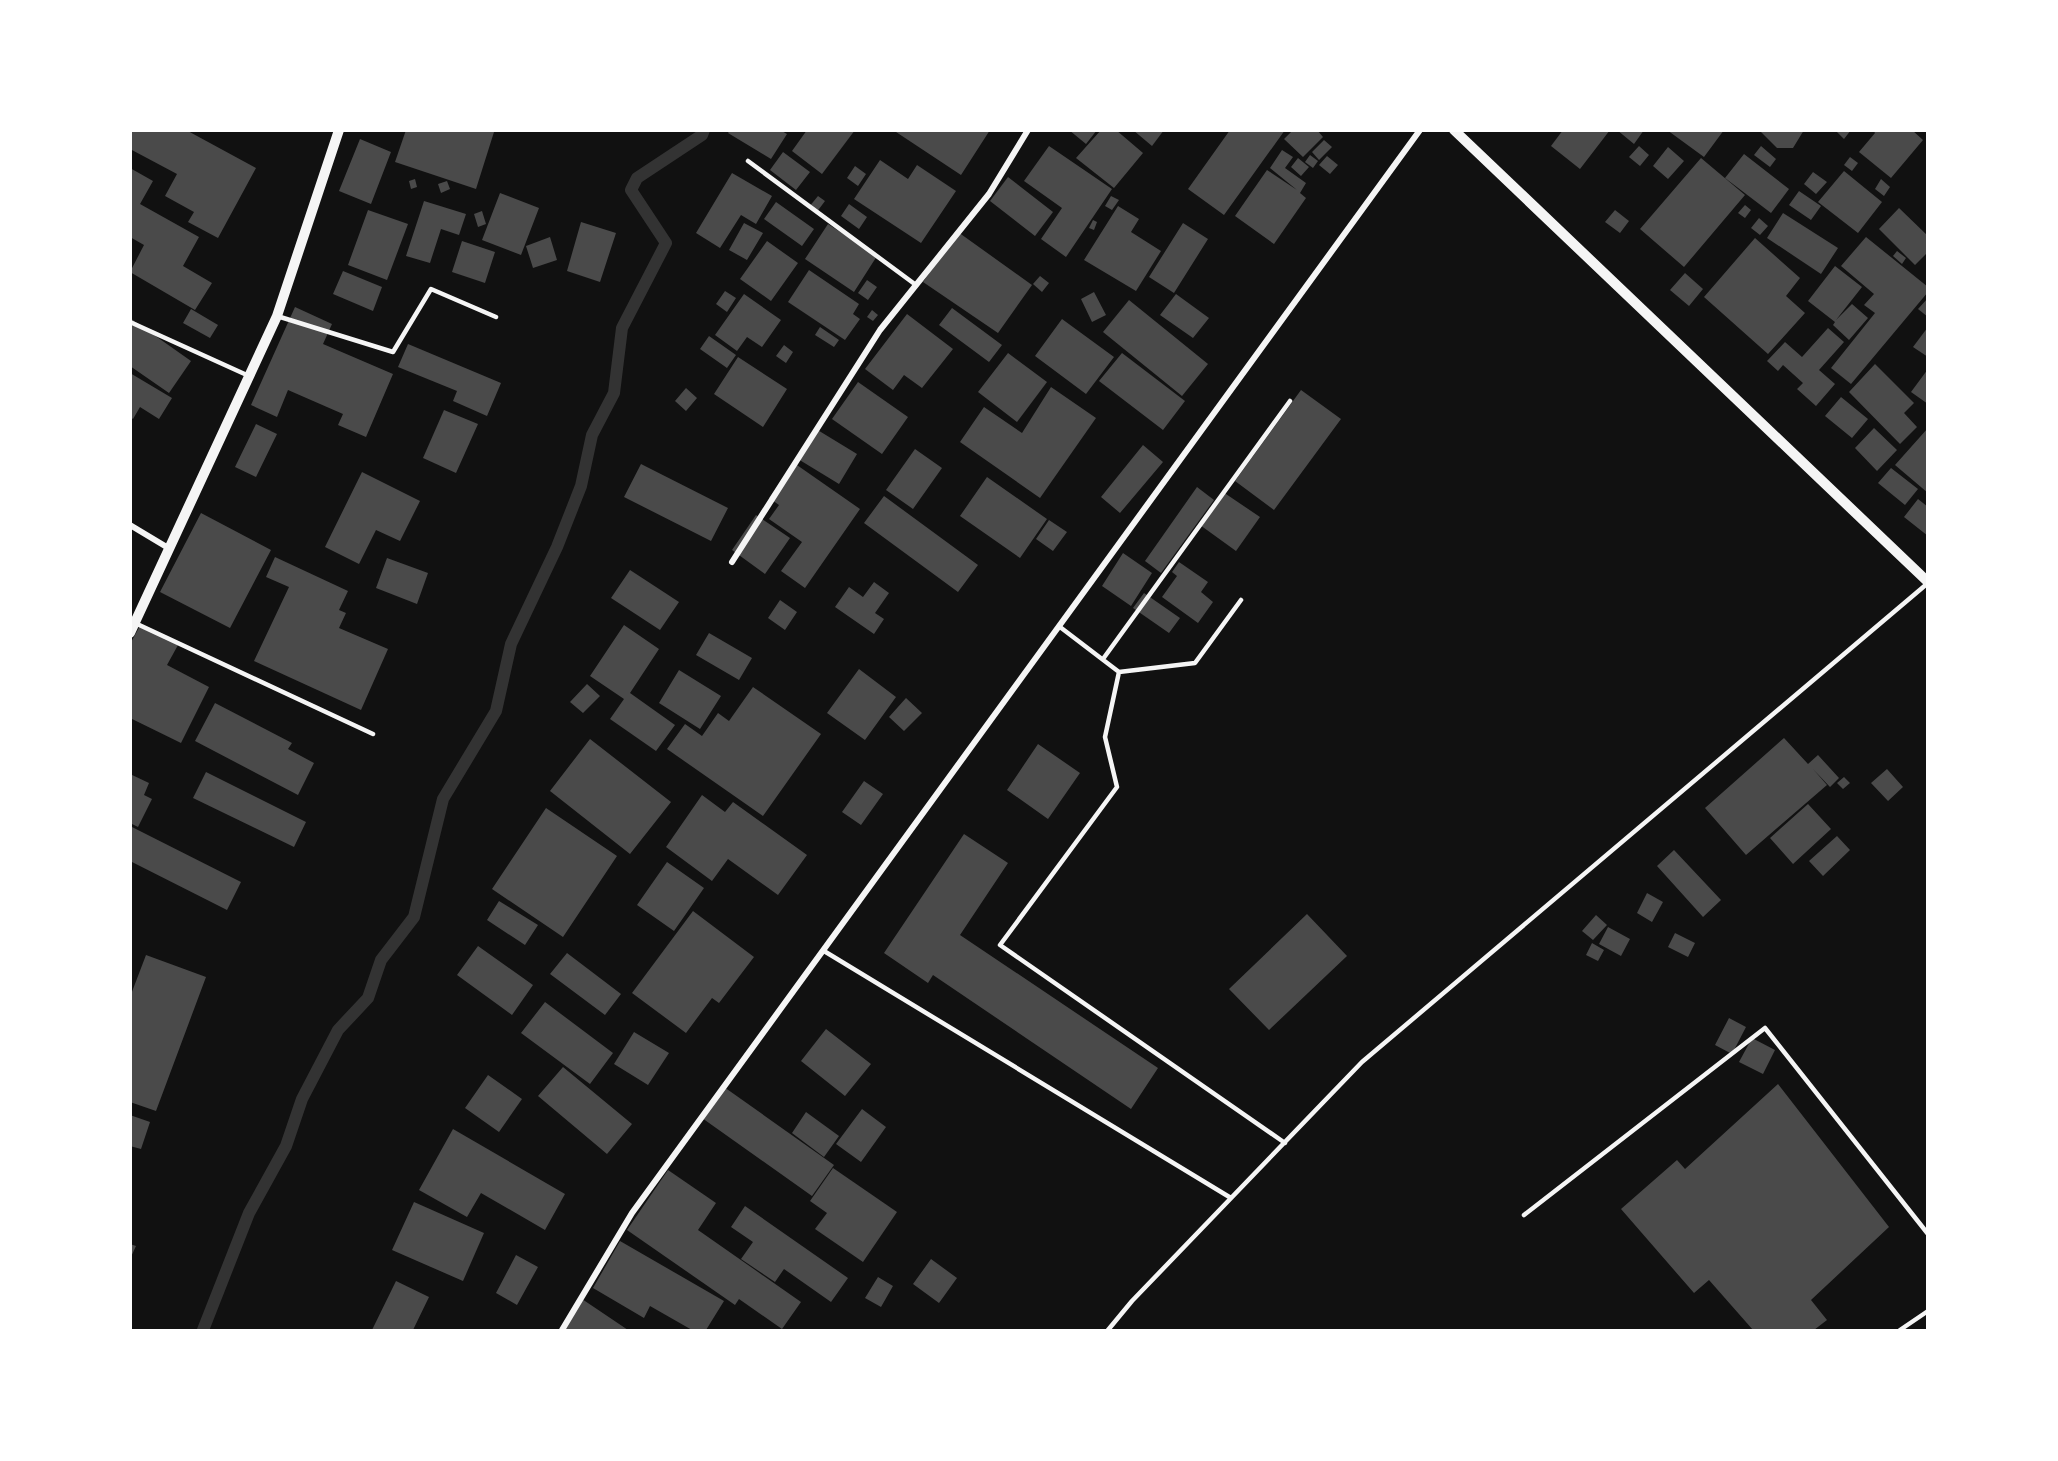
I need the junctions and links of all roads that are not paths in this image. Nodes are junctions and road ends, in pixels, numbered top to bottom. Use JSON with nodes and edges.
{"nodes":[{"id":1,"x":339,"y":130,"type":"edge"},
{"id":2,"x":1028,"y":130,"type":"edge"},
{"id":3,"x":1420,"y":130,"type":"edge"},
{"id":4,"x":1454,"y":130,"type":"edge"},
{"id":5,"x":748,"y":161,"type":"dead end"},
{"id":6,"x":916,"y":285,"type":"junction"},
{"id":7,"x":277,"y":316,"type":"junction"},
{"id":8,"x":496,"y":317,"type":"dead end"},
{"id":9,"x":130,"y":322,"type":"edge"},
{"id":10,"x":249,"y":376,"type":"junction"},
{"id":11,"x":1290,"y":401,"type":"dead end"},
{"id":12,"x":130,"y":525,"type":"edge"},
{"id":13,"x":170,"y":549,"type":"junction"},
{"id":14,"x":732,"y":562,"type":"dead end"},
{"id":15,"x":1928,"y":583,"type":"edge"},
{"id":16,"x":1241,"y":600,"type":"dead end"},
{"id":17,"x":1060,"y":627,"type":"junction"},
{"id":18,"x":133,"y":628,"type":"edge"},
{"id":19,"x":1103,"y":659,"type":"junction"},
{"id":20,"x":1119,"y":672,"type":"junction"},
{"id":21,"x":373,"y":734,"type":"dead end"},
{"id":22,"x":824,"y":951,"type":"junction"},
{"id":23,"x":1285,"y":1143,"type":"junction"},
{"id":24,"x":1231,"y":1198,"type":"junction"},
{"id":25,"x":1524,"y":1215,"type":"dead end"},
{"id":26,"x":1928,"y":1234,"type":"edge"},
{"id":27,"x":1928,"y":1311,"type":"edge"},
{"id":28,"x":562,"y":1330,"type":"edge"},
{"id":29,"x":1108,"y":1330,"type":"edge"},
{"id":30,"x":1900,"y":1330,"type":"edge"}],
"edges":[{"from":1,"to":7,"type":"street"},
{"from":2,"to":6,"type":"street"},
{"from":3,"to":17,"type":"street"},
{"from":4,"to":15,"type":"street"},
{"from":5,"to":6,"type":"lane"},
{"from":6,"to":14,"type":"street"},
{"from":7,"to":8,"type":"lane"},
{"from":7,"to":10,"type":"street"},
{"from":9,"to":10,"type":"lane"},
{"from":10,"to":13,"type":"street"},
{"from":11,"to":19,"type":"lane"},
{"from":12,"to":13,"type":"street"},
{"from":13,"to":18,"type":"street"},
{"from":15,"to":23,"type":"lane"},
{"from":16,"to":20,"type":"lane"},
{"from":17,"to":19,"type":"lane"},
{"from":17,"to":22,"type":"street"},
{"from":18,"to":21,"type":"lane"},
{"from":19,"to":20,"type":"lane"},
{"from":20,"to":23,"type":"lane"},
{"from":22,"to":24,"type":"lane"},
{"from":22,"to":28,"type":"street"},
{"from":23,"to":24,"type":"lane"},
{"from":24,"to":29,"type":"lane"},
{"from":25,"to":26,"type":"lane"},
{"from":27,"to":30,"type":"lane"}]}
